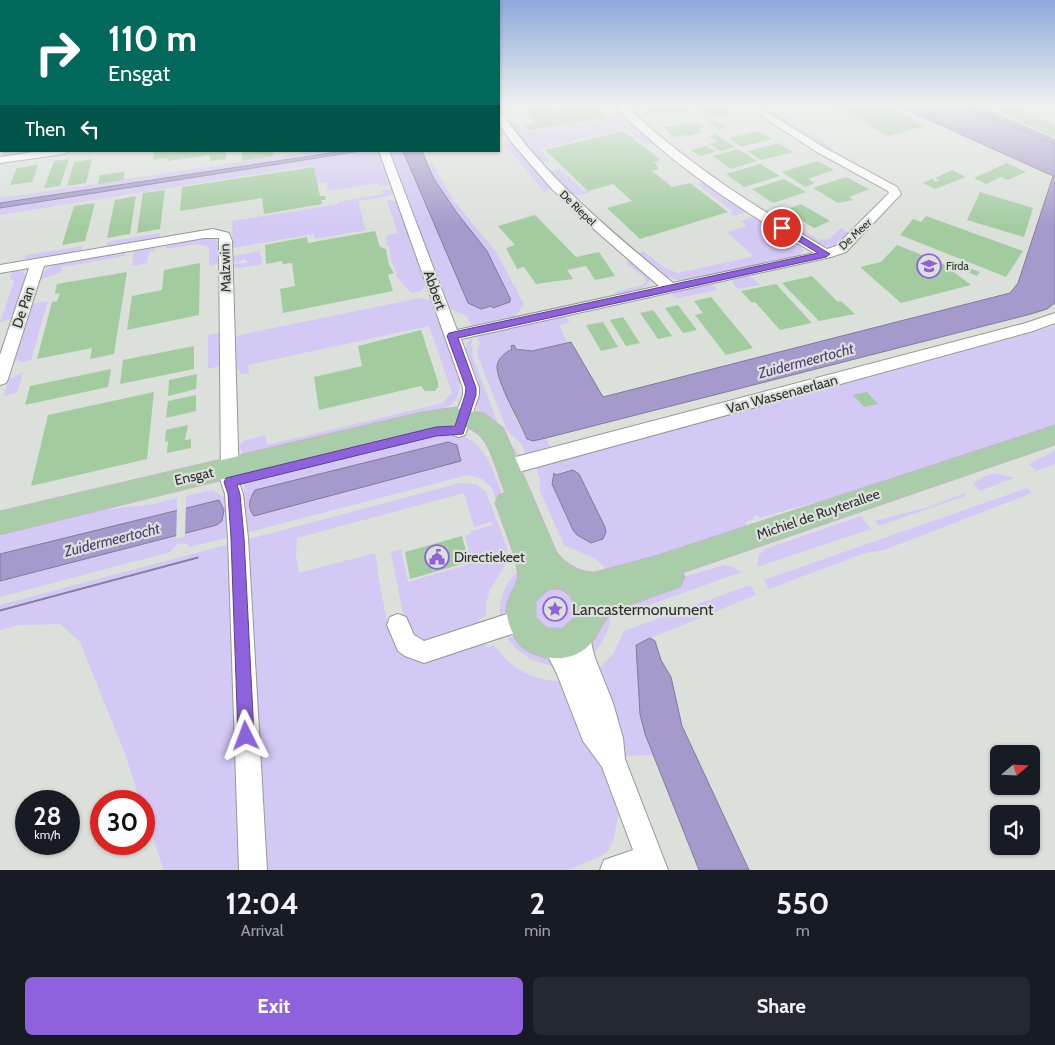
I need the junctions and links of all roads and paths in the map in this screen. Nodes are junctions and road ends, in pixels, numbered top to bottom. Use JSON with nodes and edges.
{"nodes":[{"id":1,"x":520,"y":146,"type":"edge"},
{"id":2,"x":664,"y":146,"type":"edge"},
{"id":3,"x":814,"y":146,"type":"edge"},
{"id":4,"x":57,"y":152,"type":"edge"},
{"id":5,"x":384,"y":152,"type":"edge"},
{"id":6,"x":0,"y":160,"type":"edge"},
{"id":7,"x":826,"y":254,"type":"junction"},
{"id":8,"x":38,"y":262,"type":"junction"},
{"id":9,"x":0,"y":269,"type":"edge"},
{"id":10,"x":670,"y":288,"type":"junction"},
{"id":11,"x":1055,"y":318,"type":"edge"},
{"id":12,"x":452,"y":336,"type":"junction"},
{"id":13,"x":0,"y":379,"type":"edge"},
{"id":14,"x":462,"y":423,"type":"junction"},
{"id":15,"x":1055,"y":435,"type":"edge"},
{"id":16,"x":1055,"y":447,"type":"edge"},
{"id":17,"x":508,"y":467,"type":"junction"},
{"id":18,"x":230,"y":475,"type":"junction"},
{"id":19,"x":0,"y":523,"type":"edge"},
{"id":20,"x":0,"y":532,"type":"edge"},
{"id":21,"x":569,"y":581,"type":"junction"},
{"id":22,"x":532,"y":584,"type":"junction"},
{"id":23,"x":522,"y":620,"type":"junction"},
{"id":24,"x":585,"y":624,"type":"junction"},
{"id":25,"x":398,"y":625,"type":"dead end"},
{"id":26,"x":553,"y":644,"type":"junction"},
{"id":27,"x":612,"y":759,"type":"junction"},
{"id":28,"x":652,"y":864,"type":"edge"},
{"id":29,"x":253,"y":870,"type":"edge"},
{"id":30,"x":614,"y":870,"type":"edge"}],
"edges":[{"from":1,"to":10,"type":"street","name":"De Riepel"},
{"from":2,"to":7,"type":"street"},
{"from":3,"to":7,"type":"street","name":"De Meer"},
{"from":4,"to":6,"type":"street"},
{"from":5,"to":12,"type":"street","name":"Abbert"},
{"from":7,"to":10,"type":"street","name":"De Meer"},
{"from":8,"to":9,"type":"street","name":"Malzwin"},
{"from":8,"to":13,"type":"street","name":"De Pan"},
{"from":8,"to":18,"type":"street","name":"Malzwin"},
{"from":10,"to":12,"type":"street","name":"De Meer"},
{"from":11,"to":17,"type":"street","name":"Van Wassenaerlaan"},
{"from":12,"to":14,"type":"street","name":"Abbert"},
{"from":14,"to":17,"type":"main road"},
{"from":14,"to":18,"type":"main road","name":"Ensgat"},
{"from":14,"to":22,"type":"main road"},
{"from":15,"to":21,"type":"main road","name":"Michiel de Ruyterallee"},
{"from":16,"to":24,"type":"main road","name":"Michiel de Ruyterallee"},
{"from":17,"to":21,"type":"main road"},
{"from":18,"to":19,"type":"main road","name":"Ensgat"},
{"from":18,"to":20,"type":"main road","name":"Ensgat"},
{"from":18,"to":29,"type":"street"},
{"from":21,"to":22,"type":"main road"},
{"from":21,"to":24,"type":"main road"},
{"from":22,"to":23,"type":"main road"},
{"from":23,"to":25,"type":"street"},
{"from":23,"to":26,"type":"main road"},
{"from":24,"to":26,"type":"main road"},
{"from":24,"to":27,"type":"street"},
{"from":26,"to":27,"type":"street"},
{"from":27,"to":28,"type":"street"},
{"from":28,"to":30,"type":"street"}]}
